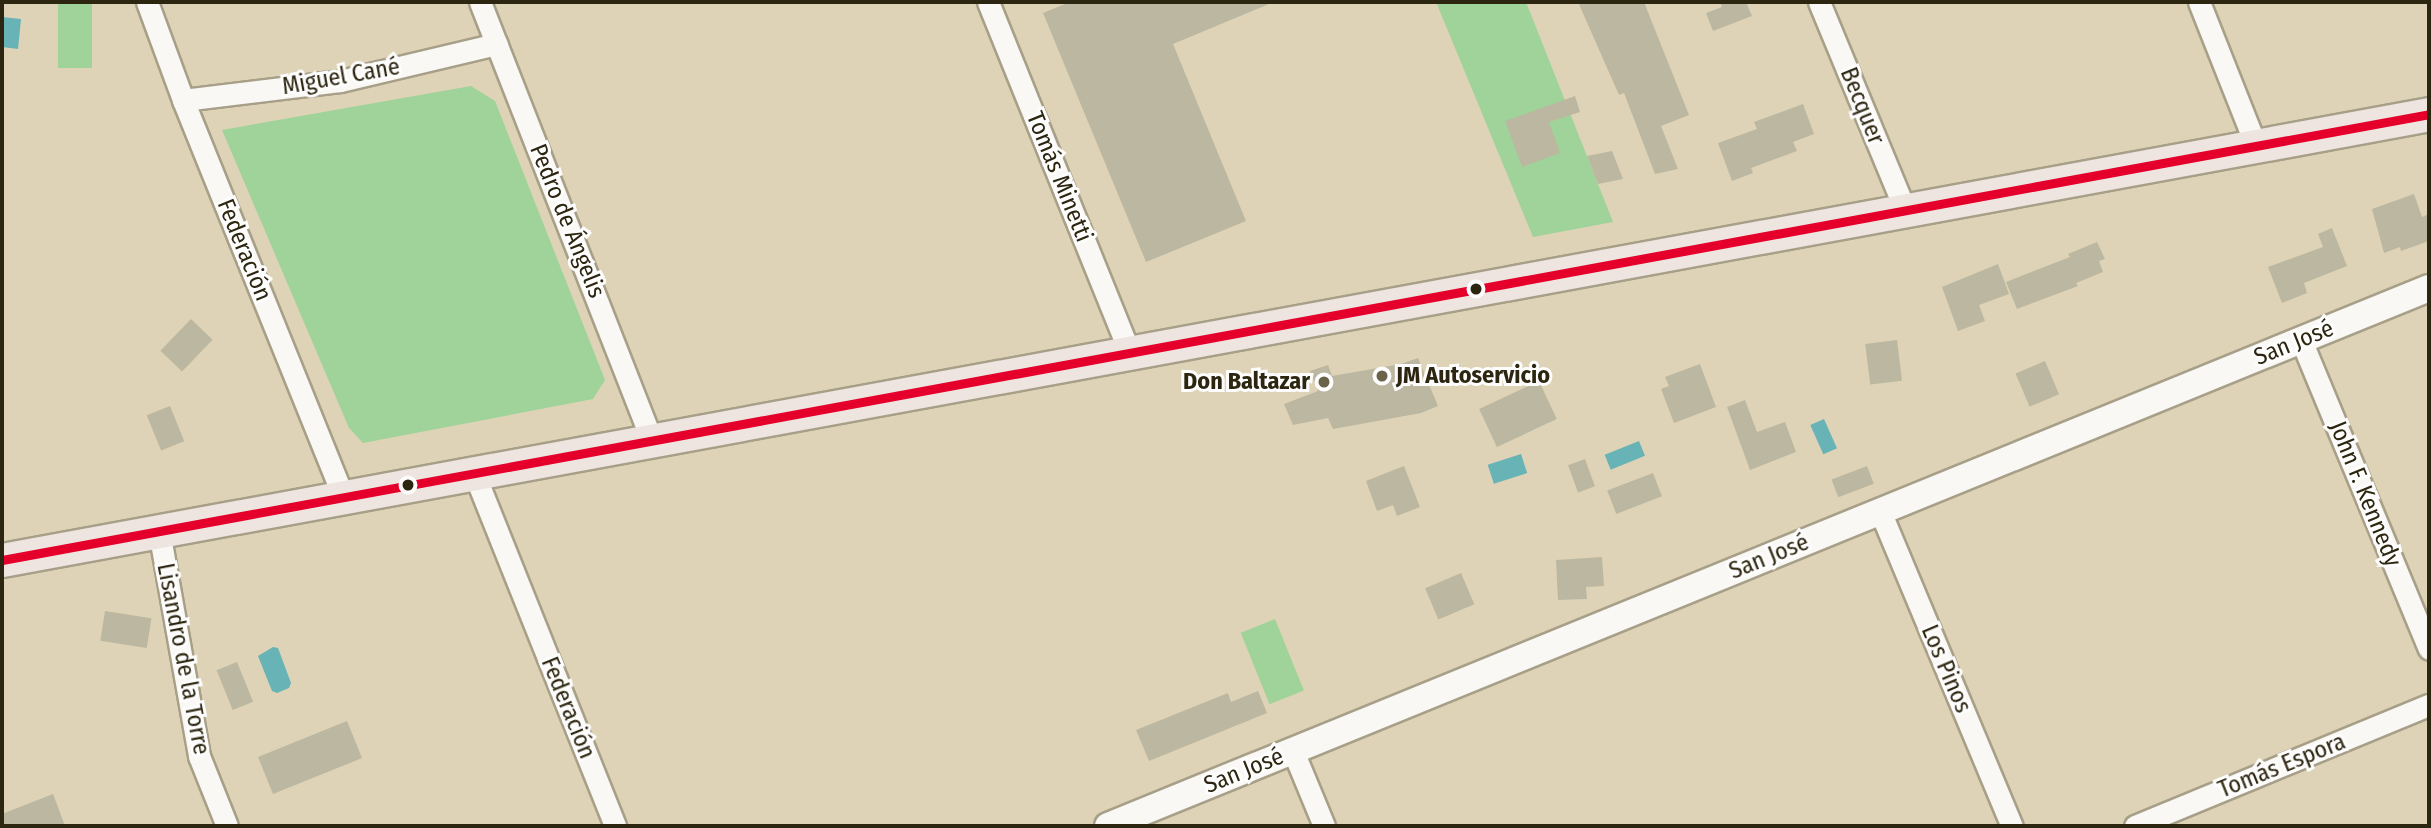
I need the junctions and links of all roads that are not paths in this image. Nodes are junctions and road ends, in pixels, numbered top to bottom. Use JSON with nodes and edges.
{"nodes":[{"id":1,"x":147,"y":2,"type":"edge"},
{"id":2,"x":480,"y":2,"type":"edge"},
{"id":3,"x":988,"y":2,"type":"edge"},
{"id":4,"x":1819,"y":2,"type":"edge"},
{"id":5,"x":2199,"y":2,"type":"edge"},
{"id":6,"x":498,"y":44,"type":"junction"},
{"id":7,"x":183,"y":100,"type":"junction"},
{"id":8,"x":2429,"y":114,"type":"edge"},
{"id":9,"x":2256,"y":146,"type":"junction"},
{"id":10,"x":1905,"y":210,"type":"junction"},
{"id":11,"x":2429,"y":288,"type":"edge"},
{"id":12,"x":2301,"y":340,"type":"junction"},
{"id":13,"x":1130,"y":353,"type":"junction"},
{"id":14,"x":652,"y":440,"type":"junction"},
{"id":15,"x":474,"y":473,"type":"junction"},
{"id":16,"x":343,"y":497,"type":"junction"},
{"id":17,"x":1880,"y":512,"type":"junction"},
{"id":18,"x":159,"y":531,"type":"junction"},
{"id":19,"x":2,"y":560,"type":"edge"},
{"id":20,"x":2429,"y":649,"type":"edge"},
{"id":21,"x":2429,"y":705,"type":"edge"},
{"id":22,"x":1293,"y":751,"type":"junction"},
{"id":23,"x":227,"y":826,"type":"edge"},
{"id":24,"x":615,"y":826,"type":"edge"},
{"id":25,"x":1108,"y":826,"type":"edge"},
{"id":26,"x":1324,"y":826,"type":"edge"},
{"id":27,"x":2012,"y":826,"type":"edge"},
{"id":28,"x":2135,"y":826,"type":"edge"}],
"edges":[{"from":1,"to":7,"type":"street","name":"Federación"},
{"from":2,"to":6,"type":"street","name":"Pedro de Ángelis"},
{"from":3,"to":13,"type":"street","name":"Tomás Minetti"},
{"from":4,"to":10,"type":"street","name":"Becquer"},
{"from":5,"to":9,"type":"street"},
{"from":6,"to":7,"type":"street","name":"Miguel Cané"},
{"from":6,"to":14,"type":"street","name":"Pedro de Ángelis"},
{"from":7,"to":16,"type":"street","name":"Federación"},
{"from":8,"to":9,"type":"main road"},
{"from":9,"to":10,"type":"main road"},
{"from":10,"to":13,"type":"main road"},
{"from":11,"to":12,"type":"street","name":"San José"},
{"from":12,"to":17,"type":"street","name":"San José"},
{"from":12,"to":20,"type":"street","name":"John F. Kennedy"},
{"from":13,"to":14,"type":"main road"},
{"from":14,"to":15,"type":"main road"},
{"from":15,"to":16,"type":"main road"},
{"from":15,"to":24,"type":"street","name":"Federación"},
{"from":16,"to":18,"type":"main road"},
{"from":17,"to":22,"type":"street","name":"San José"},
{"from":17,"to":27,"type":"street","name":"Los Pinos"},
{"from":18,"to":19,"type":"main road"},
{"from":18,"to":23,"type":"street","name":"Lisandro de la Torre"},
{"from":21,"to":28,"type":"street","name":"Tomás Espora"},
{"from":22,"to":25,"type":"street","name":"San José"},
{"from":22,"to":26,"type":"street"}]}
